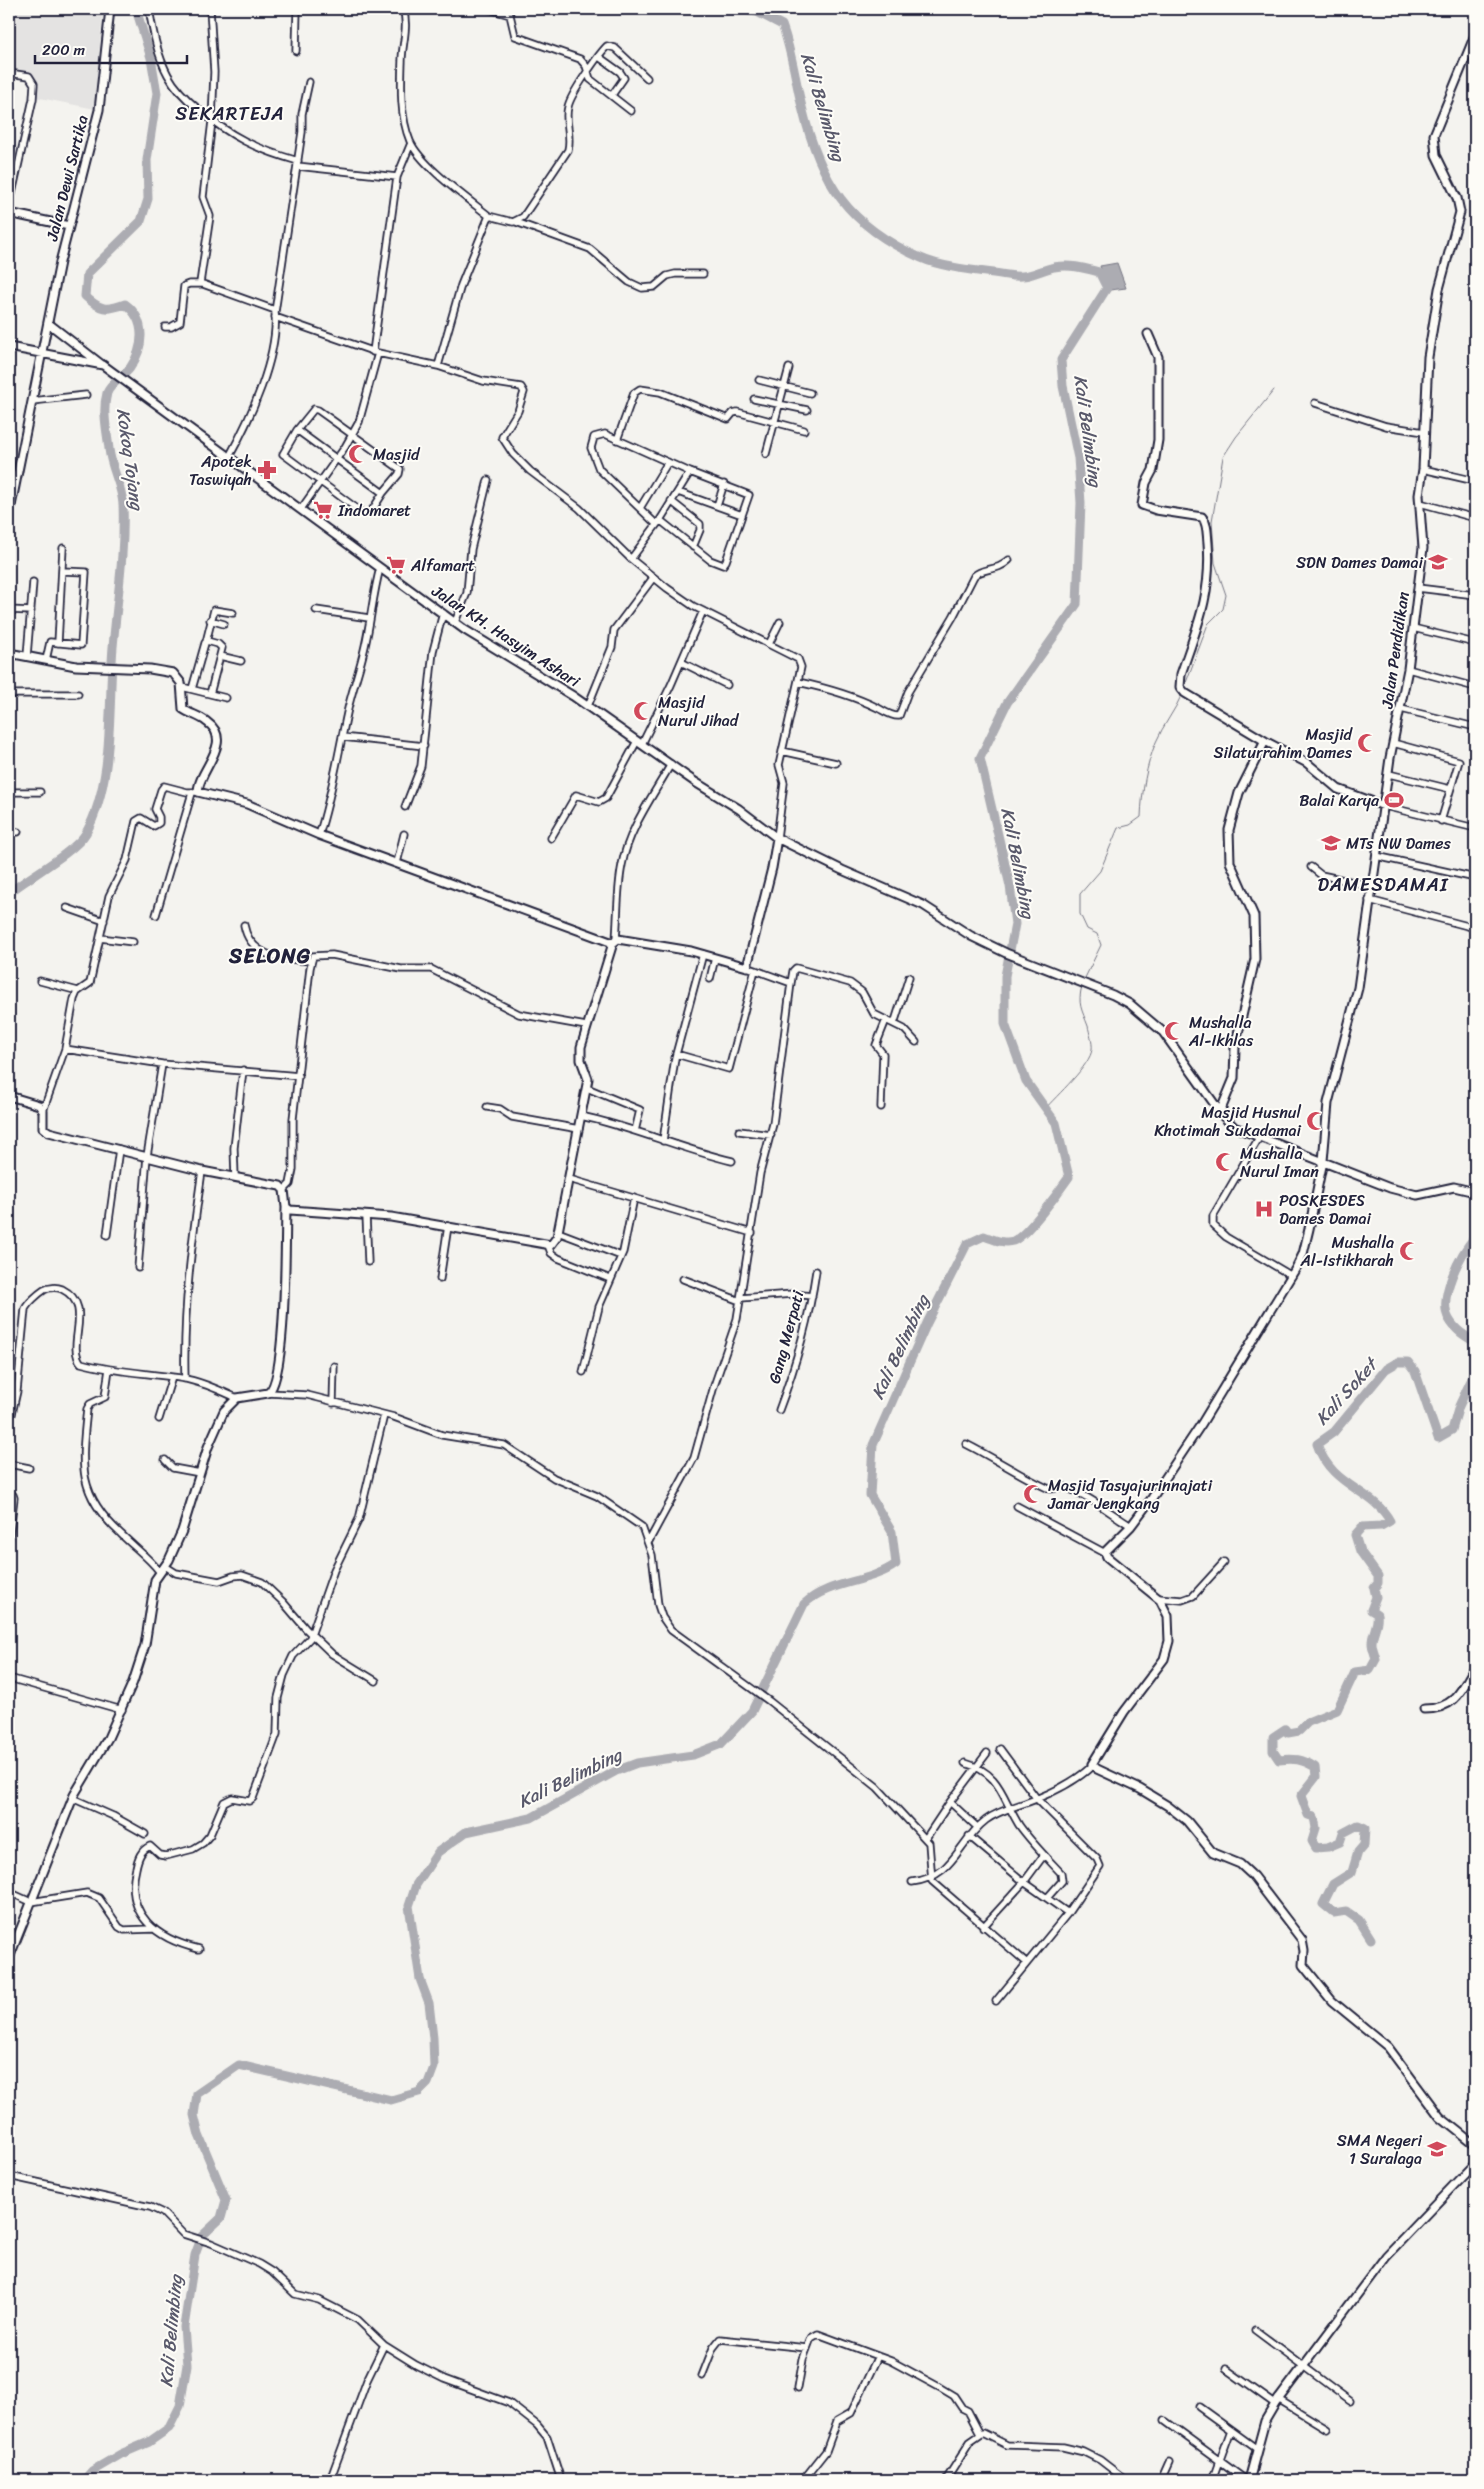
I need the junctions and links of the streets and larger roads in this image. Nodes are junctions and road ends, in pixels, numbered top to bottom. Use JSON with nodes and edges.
{"nodes":[{"id":1,"x":110,"y":9,"type":"edge"},
{"id":2,"x":149,"y":9,"type":"edge"},
{"id":3,"x":210,"y":9,"type":"edge"},
{"id":4,"x":297,"y":9,"type":"edge"},
{"id":5,"x":403,"y":9,"type":"edge"},
{"id":6,"x":488,"y":9,"type":"edge"},
{"id":7,"x":513,"y":9,"type":"edge"},
{"id":8,"x":510,"y":15,"type":"junction"},
{"id":9,"x":1475,"y":35,"type":"edge"},
{"id":10,"x":296,"y":51,"type":"dead end"},
{"id":11,"x":599,"y":57,"type":"junction"},
{"id":12,"x":9,"y":73,"type":"edge"},
{"id":13,"x":588,"y":74,"type":"junction"},
{"id":14,"x":647,"y":78,"type":"dead end"},
{"id":15,"x":309,"y":82,"type":"dead end"},
{"id":16,"x":612,"y":96,"type":"junction"},
{"id":17,"x":632,"y":111,"type":"dead end"},
{"id":18,"x":212,"y":121,"type":"junction"},
{"id":19,"x":411,"y":143,"type":"junction"},
{"id":20,"x":297,"y":164,"type":"junction"},
{"id":21,"x":397,"y":177,"type":"junction"},
{"id":22,"x":9,"y":207,"type":"edge"},
{"id":23,"x":9,"y":213,"type":"edge"},
{"id":24,"x":489,"y":216,"type":"junction"},
{"id":25,"x":516,"y":222,"type":"junction"},
{"id":26,"x":69,"y":226,"type":"junction"},
{"id":27,"x":703,"y":274,"type":"dead end"},
{"id":28,"x":201,"y":284,"type":"junction"},
{"id":29,"x":275,"y":313,"type":"junction"},
{"id":30,"x":48,"y":323,"type":"junction"},
{"id":31,"x":165,"y":327,"type":"dead end"},
{"id":32,"x":1148,"y":334,"type":"dead end"},
{"id":33,"x":9,"y":347,"type":"edge"},
{"id":34,"x":375,"y":352,"type":"junction"},
{"id":35,"x":42,"y":353,"type":"junction"},
{"id":36,"x":438,"y":366,"type":"junction"},
{"id":37,"x":106,"y":367,"type":"junction"},
{"id":38,"x":789,"y":368,"type":"dead end"},
{"id":39,"x":759,"y":380,"type":"dead end"},
{"id":40,"x":784,"y":386,"type":"junction"},
{"id":41,"x":810,"y":393,"type":"dead end"},
{"id":42,"x":86,"y":395,"type":"dead end"},
{"id":43,"x":754,"y":399,"type":"dead end"},
{"id":44,"x":32,"y":400,"type":"junction"},
{"id":45,"x":1315,"y":403,"type":"dead end"},
{"id":46,"x":779,"y":405,"type":"junction"},
{"id":47,"x":807,"y":410,"type":"dead end"},
{"id":48,"x":774,"y":422,"type":"junction"},
{"id":49,"x":297,"y":430,"type":"junction"},
{"id":50,"x":804,"y":430,"type":"dead end"},
{"id":51,"x":1424,"y":432,"type":"junction"},
{"id":52,"x":353,"y":434,"type":"junction"},
{"id":53,"x":617,"y":440,"type":"junction"},
{"id":54,"x":766,"y":454,"type":"dead end"},
{"id":55,"x":229,"y":457,"type":"junction"},
{"id":56,"x":337,"y":458,"type":"junction"},
{"id":57,"x":668,"y":462,"type":"junction"},
{"id":58,"x":1423,"y":469,"type":"junction"},
{"id":59,"x":690,"y":472,"type":"junction"},
{"id":60,"x":488,"y":480,"type":"dead end"},
{"id":61,"x":1475,"y":481,"type":"edge"},
{"id":62,"x":320,"y":483,"type":"junction"},
{"id":63,"x":724,"y":484,"type":"junction"},
{"id":64,"x":678,"y":492,"type":"junction"},
{"id":65,"x":383,"y":493,"type":"junction"},
{"id":66,"x":671,"y":501,"type":"junction"},
{"id":67,"x":1420,"y":503,"type":"junction"},
{"id":68,"x":717,"y":506,"type":"junction"},
{"id":69,"x":640,"y":508,"type":"junction"},
{"id":70,"x":301,"y":509,"type":"junction"},
{"id":71,"x":742,"y":515,"type":"junction"},
{"id":72,"x":9,"y":516,"type":"edge"},
{"id":73,"x":1475,"y":518,"type":"edge"},
{"id":74,"x":658,"y":522,"type":"junction"},
{"id":75,"x":693,"y":547,"type":"junction"},
{"id":76,"x":63,"y":548,"type":"dead end"},
{"id":77,"x":631,"y":559,"type":"junction"},
{"id":78,"x":1009,"y":560,"type":"dead end"},
{"id":79,"x":380,"y":568,"type":"junction"},
{"id":80,"x":62,"y":571,"type":"junction"},
{"id":81,"x":653,"y":578,"type":"junction"},
{"id":82,"x":33,"y":582,"type":"dead end"},
{"id":83,"x":1418,"y":588,"type":"junction"},
{"id":84,"x":1475,"y":595,"type":"edge"},
{"id":85,"x":9,"y":610,"type":"edge"},
{"id":86,"x":316,"y":610,"type":"dead end"},
{"id":87,"x":31,"y":611,"type":"junction"},
{"id":88,"x":703,"y":611,"type":"junction"},
{"id":89,"x":233,"y":613,"type":"dead end"},
{"id":90,"x":443,"y":613,"type":"junction"},
{"id":91,"x":369,"y":618,"type":"junction"},
{"id":92,"x":210,"y":620,"type":"junction"},
{"id":93,"x":455,"y":622,"type":"junction"},
{"id":94,"x":780,"y":622,"type":"dead end"},
{"id":95,"x":224,"y":624,"type":"dead end"},
{"id":96,"x":1413,"y":628,"type":"junction"},
{"id":97,"x":206,"y":642,"type":"junction"},
{"id":98,"x":58,"y":643,"type":"junction"},
{"id":99,"x":1475,"y":643,"type":"edge"},
{"id":100,"x":769,"y":644,"type":"junction"},
{"id":101,"x":9,"y":653,"type":"edge"},
{"id":102,"x":27,"y":656,"type":"junction"},
{"id":103,"x":220,"y":656,"type":"junction"},
{"id":104,"x":46,"y":660,"type":"junction"},
{"id":105,"x":242,"y":661,"type":"dead end"},
{"id":106,"x":681,"y":662,"type":"junction"},
{"id":107,"x":1408,"y":669,"type":"junction"},
{"id":108,"x":798,"y":682,"type":"junction"},
{"id":109,"x":727,"y":685,"type":"dead end"},
{"id":110,"x":182,"y":687,"type":"junction"},
{"id":111,"x":1475,"y":687,"type":"edge"},
{"id":112,"x":192,"y":689,"type":"junction"},
{"id":113,"x":9,"y":694,"type":"edge"},
{"id":114,"x":78,"y":694,"type":"dead end"},
{"id":115,"x":210,"y":694,"type":"junction"},
{"id":116,"x":226,"y":698,"type":"dead end"},
{"id":117,"x":588,"y":706,"type":"junction"},
{"id":118,"x":1401,"y":709,"type":"junction"},
{"id":119,"x":1475,"y":727,"type":"edge"},
{"id":120,"x":342,"y":737,"type":"junction"},
{"id":121,"x":1265,"y":741,"type":"junction"},
{"id":122,"x":640,"y":742,"type":"junction"},
{"id":123,"x":1393,"y":743,"type":"junction"},
{"id":124,"x":424,"y":746,"type":"junction"},
{"id":125,"x":782,"y":751,"type":"junction"},
{"id":126,"x":836,"y":763,"type":"dead end"},
{"id":127,"x":671,"y":764,"type":"junction"},
{"id":128,"x":1389,"y":774,"type":"junction"},
{"id":129,"x":1450,"y":789,"type":"junction"},
{"id":130,"x":9,"y":792,"type":"edge"},
{"id":131,"x":40,"y":792,"type":"dead end"},
{"id":132,"x":195,"y":792,"type":"junction"},
{"id":133,"x":1384,"y":806,"type":"junction"},
{"id":134,"x":405,"y":807,"type":"dead end"},
{"id":135,"x":1441,"y":822,"type":"junction"},
{"id":136,"x":1475,"y":828,"type":"edge"},
{"id":137,"x":9,"y":831,"type":"edge"},
{"id":138,"x":18,"y":832,"type":"dead end"},
{"id":139,"x":404,"y":834,"type":"dead end"},
{"id":140,"x":319,"y":835,"type":"junction"},
{"id":141,"x":551,"y":838,"type":"dead end"},
{"id":142,"x":777,"y":838,"type":"junction"},
{"id":143,"x":1376,"y":856,"type":"junction"},
{"id":144,"x":397,"y":863,"type":"junction"},
{"id":145,"x":1310,"y":867,"type":"dead end"},
{"id":146,"x":1471,"y":877,"type":"dead end"},
{"id":147,"x":1371,"y":886,"type":"junction"},
{"id":148,"x":1369,"y":900,"type":"junction"},
{"id":149,"x":67,"y":908,"type":"dead end"},
{"id":150,"x":156,"y":915,"type":"dead end"},
{"id":151,"x":104,"y":921,"type":"junction"},
{"id":152,"x":244,"y":925,"type":"dead end"},
{"id":153,"x":1475,"y":928,"type":"edge"},
{"id":154,"x":100,"y":938,"type":"junction"},
{"id":155,"x":614,"y":941,"type":"junction"},
{"id":156,"x":133,"y":942,"type":"dead end"},
{"id":157,"x":703,"y":954,"type":"junction"},
{"id":158,"x":715,"y":958,"type":"junction"},
{"id":159,"x":311,"y":961,"type":"junction"},
{"id":160,"x":747,"y":967,"type":"junction"},
{"id":161,"x":755,"y":970,"type":"junction"},
{"id":162,"x":909,"y":977,"type":"dead end"},
{"id":163,"x":710,"y":979,"type":"dead end"},
{"id":164,"x":40,"y":981,"type":"dead end"},
{"id":165,"x":791,"y":983,"type":"junction"},
{"id":166,"x":78,"y":991,"type":"junction"},
{"id":167,"x":886,"y":1020,"type":"junction"},
{"id":168,"x":894,"y":1024,"type":"junction"},
{"id":169,"x":586,"y":1026,"type":"junction"},
{"id":170,"x":916,"y":1042,"type":"dead end"},
{"id":171,"x":65,"y":1049,"type":"junction"},
{"id":172,"x":676,"y":1054,"type":"junction"},
{"id":173,"x":162,"y":1064,"type":"junction"},
{"id":174,"x":243,"y":1070,"type":"junction"},
{"id":175,"x":299,"y":1076,"type":"junction"},
{"id":176,"x":586,"y":1088,"type":"junction"},
{"id":177,"x":9,"y":1096,"type":"edge"},
{"id":178,"x":487,"y":1107,"type":"dead end"},
{"id":179,"x":881,"y":1107,"type":"dead end"},
{"id":180,"x":43,"y":1111,"type":"junction"},
{"id":181,"x":1220,"y":1112,"type":"junction"},
{"id":182,"x":581,"y":1116,"type":"junction"},
{"id":183,"x":578,"y":1129,"type":"junction"},
{"id":184,"x":635,"y":1130,"type":"junction"},
{"id":185,"x":739,"y":1131,"type":"dead end"},
{"id":186,"x":771,"y":1135,"type":"junction"},
{"id":187,"x":1260,"y":1136,"type":"junction"},
{"id":188,"x":663,"y":1142,"type":"junction"},
{"id":189,"x":119,"y":1150,"type":"junction"},
{"id":190,"x":147,"y":1156,"type":"junction"},
{"id":191,"x":732,"y":1161,"type":"dead end"},
{"id":192,"x":1323,"y":1161,"type":"junction"},
{"id":193,"x":202,"y":1171,"type":"junction"},
{"id":194,"x":235,"y":1177,"type":"junction"},
{"id":195,"x":569,"y":1179,"type":"junction"},
{"id":196,"x":284,"y":1190,"type":"junction"},
{"id":197,"x":1475,"y":1192,"type":"edge"},
{"id":198,"x":634,"y":1198,"type":"junction"},
{"id":199,"x":286,"y":1208,"type":"junction"},
{"id":200,"x":366,"y":1216,"type":"junction"},
{"id":201,"x":448,"y":1226,"type":"junction"},
{"id":202,"x":558,"y":1232,"type":"junction"},
{"id":203,"x":752,"y":1233,"type":"junction"},
{"id":204,"x":107,"y":1235,"type":"dead end"},
{"id":205,"x":548,"y":1245,"type":"junction"},
{"id":206,"x":621,"y":1256,"type":"junction"},
{"id":207,"x":368,"y":1262,"type":"dead end"},
{"id":208,"x":138,"y":1268,"type":"dead end"},
{"id":209,"x":816,"y":1271,"type":"dead end"},
{"id":210,"x":1292,"y":1276,"type":"junction"},
{"id":211,"x":440,"y":1279,"type":"dead end"},
{"id":212,"x":610,"y":1279,"type":"junction"},
{"id":213,"x":683,"y":1279,"type":"dead end"},
{"id":214,"x":812,"y":1296,"type":"junction"},
{"id":215,"x":741,"y":1299,"type":"junction"},
{"id":216,"x":334,"y":1366,"type":"dead end"},
{"id":217,"x":109,"y":1370,"type":"junction"},
{"id":218,"x":583,"y":1372,"type":"dead end"},
{"id":219,"x":172,"y":1377,"type":"junction"},
{"id":220,"x":185,"y":1379,"type":"junction"},
{"id":221,"x":268,"y":1393,"type":"junction"},
{"id":222,"x":238,"y":1398,"type":"junction"},
{"id":223,"x":334,"y":1403,"type":"junction"},
{"id":224,"x":779,"y":1410,"type":"dead end"},
{"id":225,"x":384,"y":1415,"type":"junction"},
{"id":226,"x":159,"y":1419,"type":"dead end"},
{"id":227,"x":9,"y":1427,"type":"edge"},
{"id":228,"x":966,"y":1444,"type":"dead end"},
{"id":229,"x":165,"y":1460,"type":"dead end"},
{"id":230,"x":9,"y":1464,"type":"edge"},
{"id":231,"x":29,"y":1468,"type":"dead end"},
{"id":232,"x":200,"y":1473,"type":"junction"},
{"id":233,"x":9,"y":1494,"type":"edge"},
{"id":234,"x":1017,"y":1506,"type":"dead end"},
{"id":235,"x":1131,"y":1526,"type":"junction"},
{"id":236,"x":9,"y":1540,"type":"edge"},
{"id":237,"x":649,"y":1541,"type":"junction"},
{"id":238,"x":1105,"y":1553,"type":"junction"},
{"id":239,"x":1224,"y":1562,"type":"dead end"},
{"id":240,"x":165,"y":1566,"type":"junction"},
{"id":241,"x":159,"y":1571,"type":"junction"},
{"id":242,"x":1158,"y":1598,"type":"junction"},
{"id":243,"x":312,"y":1634,"type":"junction"},
{"id":244,"x":1475,"y":1667,"type":"edge"},
{"id":245,"x":9,"y":1678,"type":"edge"},
{"id":246,"x":376,"y":1681,"type":"dead end"},
{"id":247,"x":1424,"y":1709,"type":"dead end"},
{"id":248,"x":122,"y":1710,"type":"junction"},
{"id":249,"x":1000,"y":1749,"type":"dead end"},
{"id":250,"x":987,"y":1753,"type":"dead end"},
{"id":251,"x":965,"y":1763,"type":"dead end"},
{"id":252,"x":978,"y":1766,"type":"junction"},
{"id":253,"x":1092,"y":1766,"type":"junction"},
{"id":254,"x":72,"y":1798,"type":"junction"},
{"id":255,"x":1037,"y":1799,"type":"junction"},
{"id":256,"x":950,"y":1802,"type":"junction"},
{"id":257,"x":1011,"y":1808,"type":"junction"},
{"id":258,"x":977,"y":1827,"type":"junction"},
{"id":259,"x":145,"y":1834,"type":"dead end"},
{"id":260,"x":969,"y":1836,"type":"junction"},
{"id":261,"x":926,"y":1838,"type":"junction"},
{"id":262,"x":1044,"y":1855,"type":"junction"},
{"id":263,"x":930,"y":1878,"type":"junction"},
{"id":264,"x":912,"y":1882,"type":"dead end"},
{"id":265,"x":1024,"y":1882,"type":"junction"},
{"id":266,"x":9,"y":1892,"type":"edge"},
{"id":267,"x":1047,"y":1898,"type":"junction"},
{"id":268,"x":31,"y":1902,"type":"junction"},
{"id":269,"x":1068,"y":1913,"type":"junction"},
{"id":270,"x":982,"y":1927,"type":"junction"},
{"id":271,"x":153,"y":1929,"type":"junction"},
{"id":272,"x":199,"y":1949,"type":"dead end"},
{"id":273,"x":9,"y":1958,"type":"edge"},
{"id":274,"x":1027,"y":1963,"type":"junction"},
{"id":275,"x":996,"y":2001,"type":"dead end"},
{"id":276,"x":1475,"y":2145,"type":"edge"},
{"id":277,"x":1475,"y":2163,"type":"edge"},
{"id":278,"x":9,"y":2176,"type":"edge"},
{"id":279,"x":1255,"y":2330,"type":"dead end"},
{"id":280,"x":384,"y":2345,"type":"junction"},
{"id":281,"x":807,"y":2348,"type":"junction"},
{"id":282,"x":878,"y":2356,"type":"junction"},
{"id":283,"x":1303,"y":2366,"type":"junction"},
{"id":284,"x":1226,"y":2369,"type":"dead end"},
{"id":285,"x":702,"y":2376,"type":"dead end"},
{"id":286,"x":798,"y":2388,"type":"dead end"},
{"id":287,"x":1277,"y":2401,"type":"junction"},
{"id":288,"x":1350,"y":2401,"type":"dead end"},
{"id":289,"x":1199,"y":2407,"type":"dead end"},
{"id":290,"x":1165,"y":2421,"type":"dead end"},
{"id":291,"x":1327,"y":2429,"type":"dead end"},
{"id":292,"x":1231,"y":2430,"type":"junction"},
{"id":293,"x":980,"y":2434,"type":"junction"},
{"id":294,"x":1257,"y":2449,"type":"junction"},
{"id":295,"x":1169,"y":2462,"type":"dead end"},
{"id":296,"x":1220,"y":2463,"type":"junction"},
{"id":297,"x":330,"y":2480,"type":"edge"},
{"id":298,"x":562,"y":2480,"type":"edge"},
{"id":299,"x":803,"y":2480,"type":"edge"},
{"id":300,"x":946,"y":2480,"type":"edge"},
{"id":301,"x":1126,"y":2480,"type":"edge"},
{"id":302,"x":1161,"y":2480,"type":"edge"},
{"id":303,"x":1213,"y":2480,"type":"edge"},
{"id":304,"x":1247,"y":2480,"type":"edge"}],
"edges":[{"from":1,"to":26,"type":"street","name":"Jalan Dewi Sartika"},
{"from":2,"to":18,"type":"street"},
{"from":3,"to":18,"type":"street"},
{"from":4,"to":10,"type":"street"},
{"from":5,"to":19,"type":"street"},
{"from":6,"to":8,"type":"street"},
{"from":7,"to":8,"type":"street"},
{"from":8,"to":13,"type":"street"},
{"from":9,"to":51,"type":"street","name":"Jalan Pendidikan"},
{"from":11,"to":13,"type":"street"},
{"from":11,"to":14,"type":"street"},
{"from":11,"to":16,"type":"street"},
{"from":12,"to":22,"type":"street"},
{"from":13,"to":16,"type":"street"},
{"from":13,"to":25,"type":"street"},
{"from":15,"to":20,"type":"street"},
{"from":16,"to":17,"type":"street"},
{"from":18,"to":20,"type":"street"},
{"from":18,"to":28,"type":"street"},
{"from":19,"to":21,"type":"street"},
{"from":19,"to":24,"type":"street"},
{"from":20,"to":21,"type":"street"},
{"from":20,"to":29,"type":"street"},
{"from":21,"to":34,"type":"street"},
{"from":23,"to":26,"type":"street"},
{"from":24,"to":25,"type":"street"},
{"from":24,"to":36,"type":"street"},
{"from":25,"to":27,"type":"street"},
{"from":26,"to":30,"type":"street","name":"Jalan Dewi Sartika"},
{"from":28,"to":29,"type":"street"},
{"from":28,"to":31,"type":"street"},
{"from":29,"to":34,"type":"street"},
{"from":29,"to":55,"type":"street"},
{"from":30,"to":35,"type":"street","name":"Jalan Dewi Sartika"},
{"from":30,"to":37,"type":"street","name":"Jalan KH. Hasyim Ashari"},
{"from":32,"to":121,"type":"street"},
{"from":33,"to":35,"type":"street","name":"Jalan KH. Hasyim Ashari"},
{"from":34,"to":36,"type":"street"},
{"from":34,"to":52,"type":"street"},
{"from":35,"to":37,"type":"street","name":"Jalan KH. Hasyim Ashari"},
{"from":35,"to":44,"type":"street","name":"Jalan Dewi Sartika"},
{"from":36,"to":77,"type":"street"},
{"from":37,"to":55,"type":"street","name":"Jalan KH. Hasyim Ashari"},
{"from":38,"to":40,"type":"street"},
{"from":39,"to":40,"type":"street"},
{"from":40,"to":41,"type":"street"},
{"from":40,"to":46,"type":"street"},
{"from":42,"to":44,"type":"street"},
{"from":43,"to":46,"type":"street"},
{"from":44,"to":72,"type":"street","name":"Jalan Dewi Sartika"},
{"from":45,"to":51,"type":"street"},
{"from":46,"to":47,"type":"street"},
{"from":46,"to":48,"type":"street"},
{"from":48,"to":50,"type":"street"},
{"from":48,"to":53,"type":"street"},
{"from":48,"to":54,"type":"street"},
{"from":49,"to":52,"type":"street"},
{"from":49,"to":56,"type":"street"},
{"from":49,"to":62,"type":"street"},
{"from":51,"to":58,"type":"street","name":"Jalan Pendidikan"},
{"from":52,"to":56,"type":"street"},
{"from":52,"to":65,"type":"street"},
{"from":53,"to":57,"type":"street"},
{"from":53,"to":69,"type":"street"},
{"from":55,"to":70,"type":"street","name":"Jalan KH. Hasyim Ashari"},
{"from":56,"to":62,"type":"street"},
{"from":56,"to":65,"type":"street"},
{"from":57,"to":59,"type":"street"},
{"from":57,"to":69,"type":"street"},
{"from":58,"to":61,"type":"street"},
{"from":58,"to":67,"type":"street","name":"Jalan Pendidikan"},
{"from":59,"to":63,"type":"street"},
{"from":59,"to":64,"type":"street"},
{"from":60,"to":93,"type":"street"},
{"from":62,"to":65,"type":"street"},
{"from":62,"to":70,"type":"street"},
{"from":63,"to":68,"type":"street"},
{"from":63,"to":71,"type":"street"},
{"from":64,"to":66,"type":"street"},
{"from":64,"to":68,"type":"street"},
{"from":66,"to":74,"type":"street"},
{"from":66,"to":75,"type":"street"},
{"from":67,"to":73,"type":"street"},
{"from":67,"to":83,"type":"street","name":"Jalan Pendidikan"},
{"from":68,"to":71,"type":"street"},
{"from":69,"to":74,"type":"street"},
{"from":70,"to":79,"type":"street","name":"Jalan KH. Hasyim Ashari"},
{"from":71,"to":75,"type":"street"},
{"from":74,"to":75,"type":"street"},
{"from":74,"to":77,"type":"street"},
{"from":76,"to":80,"type":"street"},
{"from":77,"to":81,"type":"street"},
{"from":78,"to":108,"type":"street"},
{"from":79,"to":90,"type":"street","name":"Jalan KH. Hasyim Ashari"},
{"from":79,"to":91,"type":"street"},
{"from":80,"to":98,"type":"street"},
{"from":80,"to":98,"type":"street"},
{"from":81,"to":88,"type":"street"},
{"from":81,"to":117,"type":"street"},
{"from":82,"to":87,"type":"street"},
{"from":83,"to":84,"type":"street"},
{"from":83,"to":96,"type":"street","name":"Jalan Pendidikan"},
{"from":85,"to":87,"type":"street"},
{"from":86,"to":91,"type":"street"},
{"from":87,"to":102,"type":"street"},
{"from":88,"to":100,"type":"street"},
{"from":88,"to":106,"type":"street"},
{"from":89,"to":92,"type":"street"},
{"from":90,"to":93,"type":"street","name":"Jalan KH. Hasyim Ashari"},
{"from":90,"to":124,"type":"street"},
{"from":91,"to":120,"type":"street"},
{"from":92,"to":95,"type":"street"},
{"from":92,"to":97,"type":"street"},
{"from":93,"to":117,"type":"street","name":"Jalan KH. Hasyim Ashari"},
{"from":94,"to":100,"type":"street"},
{"from":96,"to":99,"type":"street"},
{"from":96,"to":107,"type":"street","name":"Jalan Pendidikan"},
{"from":97,"to":103,"type":"street"},
{"from":97,"to":112,"type":"street"},
{"from":98,"to":104,"type":"street"},
{"from":100,"to":108,"type":"street"},
{"from":101,"to":102,"type":"street"},
{"from":102,"to":104,"type":"street"},
{"from":103,"to":105,"type":"street"},
{"from":103,"to":115,"type":"street"},
{"from":104,"to":110,"type":"street"},
{"from":106,"to":109,"type":"street"},
{"from":106,"to":122,"type":"street"},
{"from":107,"to":111,"type":"street"},
{"from":107,"to":118,"type":"street","name":"Jalan Pendidikan"},
{"from":108,"to":125,"type":"street"},
{"from":110,"to":112,"type":"street"},
{"from":110,"to":132,"type":"street"},
{"from":112,"to":115,"type":"street"},
{"from":113,"to":114,"type":"street"},
{"from":115,"to":116,"type":"street"},
{"from":117,"to":122,"type":"street","name":"Jalan KH. Hasyim Ashari"},
{"from":118,"to":119,"type":"street"},
{"from":118,"to":123,"type":"street","name":"Jalan Pendidikan"},
{"from":120,"to":124,"type":"street"},
{"from":120,"to":140,"type":"street"},
{"from":121,"to":133,"type":"street"},
{"from":121,"to":181,"type":"street"},
{"from":122,"to":127,"type":"street","name":"Jalan KH. Hasyim Ashari"},
{"from":122,"to":141,"type":"street"},
{"from":123,"to":128,"type":"street","name":"Jalan Pendidikan"},
{"from":123,"to":129,"type":"street"},
{"from":124,"to":134,"type":"street"},
{"from":125,"to":126,"type":"street"},
{"from":125,"to":142,"type":"street"},
{"from":127,"to":142,"type":"street","name":"Jalan KH. Hasyim Ashari"},
{"from":127,"to":155,"type":"street"},
{"from":128,"to":129,"type":"street"},
{"from":128,"to":133,"type":"street","name":"Jalan Pendidikan"},
{"from":129,"to":135,"type":"street"},
{"from":130,"to":131,"type":"street"},
{"from":132,"to":140,"type":"street"},
{"from":132,"to":150,"type":"street"},
{"from":132,"to":151,"type":"street"},
{"from":133,"to":135,"type":"street"},
{"from":133,"to":143,"type":"street","name":"Jalan Pendidikan"},
{"from":135,"to":136,"type":"street"},
{"from":137,"to":138,"type":"street"},
{"from":139,"to":144,"type":"street"},
{"from":140,"to":144,"type":"street"},
{"from":142,"to":160,"type":"street"},
{"from":142,"to":181,"type":"street","name":"Jalan KH. Hasyim Ashari"},
{"from":143,"to":146,"type":"street"},
{"from":143,"to":147,"type":"street","name":"Jalan Pendidikan"},
{"from":144,"to":155,"type":"street"},
{"from":145,"to":147,"type":"street"},
{"from":147,"to":148,"type":"street","name":"Jalan Pendidikan"},
{"from":148,"to":153,"type":"street"},
{"from":148,"to":192,"type":"street","name":"Jalan Pendidikan"},
{"from":149,"to":151,"type":"street"},
{"from":151,"to":154,"type":"street"},
{"from":152,"to":159,"type":"street"},
{"from":154,"to":156,"type":"street"},
{"from":154,"to":166,"type":"street"},
{"from":155,"to":157,"type":"street"},
{"from":155,"to":169,"type":"street"},
{"from":157,"to":158,"type":"street"},
{"from":157,"to":172,"type":"street"},
{"from":158,"to":160,"type":"street"},
{"from":158,"to":163,"type":"street"},
{"from":159,"to":169,"type":"street"},
{"from":159,"to":175,"type":"street"},
{"from":160,"to":161,"type":"street"},
{"from":161,"to":165,"type":"street"},
{"from":161,"to":172,"type":"street"},
{"from":162,"to":168,"type":"street"},
{"from":164,"to":166,"type":"street"},
{"from":165,"to":167,"type":"street"},
{"from":165,"to":186,"type":"street"},
{"from":166,"to":171,"type":"street"},
{"from":167,"to":168,"type":"street"},
{"from":167,"to":179,"type":"street"},
{"from":168,"to":170,"type":"street"},
{"from":169,"to":176,"type":"street"},
{"from":171,"to":173,"type":"street"},
{"from":171,"to":180,"type":"street"},
{"from":172,"to":188,"type":"street"},
{"from":173,"to":174,"type":"street"},
{"from":173,"to":190,"type":"street"},
{"from":174,"to":175,"type":"street"},
{"from":174,"to":194,"type":"street"},
{"from":175,"to":196,"type":"street"},
{"from":176,"to":182,"type":"street"},
{"from":176,"to":184,"type":"street"},
{"from":177,"to":180,"type":"street"},
{"from":178,"to":183,"type":"street"},
{"from":180,"to":189,"type":"street"},
{"from":181,"to":187,"type":"street","name":"Jalan KH. Hasyim Ashari"},
{"from":182,"to":183,"type":"street"},
{"from":182,"to":184,"type":"street"},
{"from":183,"to":195,"type":"street"},
{"from":184,"to":188,"type":"street"},
{"from":185,"to":186,"type":"street"},
{"from":186,"to":203,"type":"street"},
{"from":187,"to":192,"type":"street","name":"Jalan KH. Hasyim Ashari"},
{"from":187,"to":210,"type":"street"},
{"from":188,"to":191,"type":"street"},
{"from":189,"to":190,"type":"street"},
{"from":189,"to":204,"type":"street"},
{"from":190,"to":193,"type":"street"},
{"from":190,"to":208,"type":"street"},
{"from":192,"to":197,"type":"street","name":"Jalan KH. Hasyim Ashari"},
{"from":192,"to":210,"type":"street","name":"Jalan Pendidikan"},
{"from":193,"to":194,"type":"street"},
{"from":193,"to":220,"type":"street"},
{"from":194,"to":196,"type":"street"},
{"from":195,"to":198,"type":"street"},
{"from":195,"to":202,"type":"street"},
{"from":196,"to":199,"type":"street"},
{"from":198,"to":203,"type":"street"},
{"from":198,"to":206,"type":"street"},
{"from":199,"to":200,"type":"street"},
{"from":199,"to":221,"type":"street"},
{"from":200,"to":201,"type":"street"},
{"from":200,"to":207,"type":"street"},
{"from":201,"to":205,"type":"street"},
{"from":201,"to":211,"type":"street"},
{"from":202,"to":205,"type":"street"},
{"from":202,"to":206,"type":"street"},
{"from":203,"to":215,"type":"street"},
{"from":205,"to":212,"type":"street"},
{"from":206,"to":212,"type":"street"},
{"from":209,"to":214,"type":"street","name":"Gang Merpati"},
{"from":210,"to":235,"type":"street","name":"Jalan Pendidikan"},
{"from":212,"to":218,"type":"street"},
{"from":213,"to":215,"type":"street"},
{"from":214,"to":215,"type":"street"},
{"from":214,"to":224,"type":"street","name":"Gang Merpati"},
{"from":215,"to":237,"type":"street"},
{"from":216,"to":223,"type":"street"},
{"from":217,"to":219,"type":"street"},
{"from":217,"to":227,"type":"street"},
{"from":217,"to":241,"type":"street"},
{"from":219,"to":220,"type":"street"},
{"from":219,"to":226,"type":"street"},
{"from":220,"to":222,"type":"street"},
{"from":221,"to":222,"type":"street"},
{"from":221,"to":223,"type":"street"},
{"from":222,"to":232,"type":"street"},
{"from":223,"to":225,"type":"street"},
{"from":225,"to":237,"type":"street"},
{"from":225,"to":243,"type":"street"},
{"from":228,"to":235,"type":"street"},
{"from":229,"to":232,"type":"street"},
{"from":230,"to":231,"type":"street"},
{"from":232,"to":240,"type":"street"},
{"from":233,"to":236,"type":"street"},
{"from":234,"to":238,"type":"street"},
{"from":235,"to":238,"type":"street","name":"Jalan Pendidikan"},
{"from":237,"to":261,"type":"street"},
{"from":238,"to":242,"type":"street"},
{"from":239,"to":242,"type":"street"},
{"from":240,"to":241,"type":"street"},
{"from":240,"to":243,"type":"street"},
{"from":241,"to":248,"type":"street"},
{"from":242,"to":253,"type":"street"},
{"from":243,"to":246,"type":"street"},
{"from":243,"to":271,"type":"street"},
{"from":244,"to":247,"type":"street"},
{"from":245,"to":248,"type":"street"},
{"from":248,"to":254,"type":"street"},
{"from":249,"to":255,"type":"street"},
{"from":250,"to":252,"type":"street"},
{"from":251,"to":252,"type":"street"},
{"from":252,"to":256,"type":"street"},
{"from":252,"to":257,"type":"street"},
{"from":253,"to":255,"type":"street"},
{"from":253,"to":276,"type":"street"},
{"from":254,"to":259,"type":"street"},
{"from":254,"to":268,"type":"street"},
{"from":255,"to":257,"type":"street"},
{"from":255,"to":269,"type":"street"},
{"from":256,"to":258,"type":"street"},
{"from":256,"to":261,"type":"street"},
{"from":257,"to":258,"type":"street"},
{"from":257,"to":262,"type":"street"},
{"from":258,"to":260,"type":"street"},
{"from":260,"to":263,"type":"street"},
{"from":260,"to":265,"type":"street"},
{"from":261,"to":263,"type":"street"},
{"from":262,"to":265,"type":"street"},
{"from":262,"to":267,"type":"street"},
{"from":263,"to":264,"type":"street"},
{"from":263,"to":270,"type":"street"},
{"from":265,"to":267,"type":"street"},
{"from":265,"to":270,"type":"street"},
{"from":266,"to":268,"type":"street"},
{"from":267,"to":269,"type":"street"},
{"from":268,"to":271,"type":"street"},
{"from":268,"to":273,"type":"street"},
{"from":269,"to":274,"type":"street"},
{"from":270,"to":274,"type":"street"},
{"from":271,"to":272,"type":"street"},
{"from":274,"to":275,"type":"street"},
{"from":277,"to":283,"type":"street"},
{"from":278,"to":280,"type":"street"},
{"from":279,"to":283,"type":"street"},
{"from":280,"to":297,"type":"street"},
{"from":280,"to":298,"type":"street"},
{"from":281,"to":282,"type":"street"},
{"from":281,"to":285,"type":"street"},
{"from":281,"to":286,"type":"street"},
{"from":282,"to":293,"type":"street"},
{"from":282,"to":299,"type":"street"},
{"from":283,"to":287,"type":"street"},
{"from":283,"to":288,"type":"street"},
{"from":284,"to":287,"type":"street"},
{"from":287,"to":291,"type":"street"},
{"from":287,"to":294,"type":"street"},
{"from":289,"to":292,"type":"street"},
{"from":290,"to":296,"type":"street"},
{"from":292,"to":294,"type":"street"},
{"from":292,"to":296,"type":"street"},
{"from":293,"to":300,"type":"street"},
{"from":293,"to":301,"type":"street"},
{"from":294,"to":304,"type":"street"},
{"from":295,"to":302,"type":"street"},
{"from":296,"to":303,"type":"street"},
{"from":296,"to":304,"type":"street"}]}
